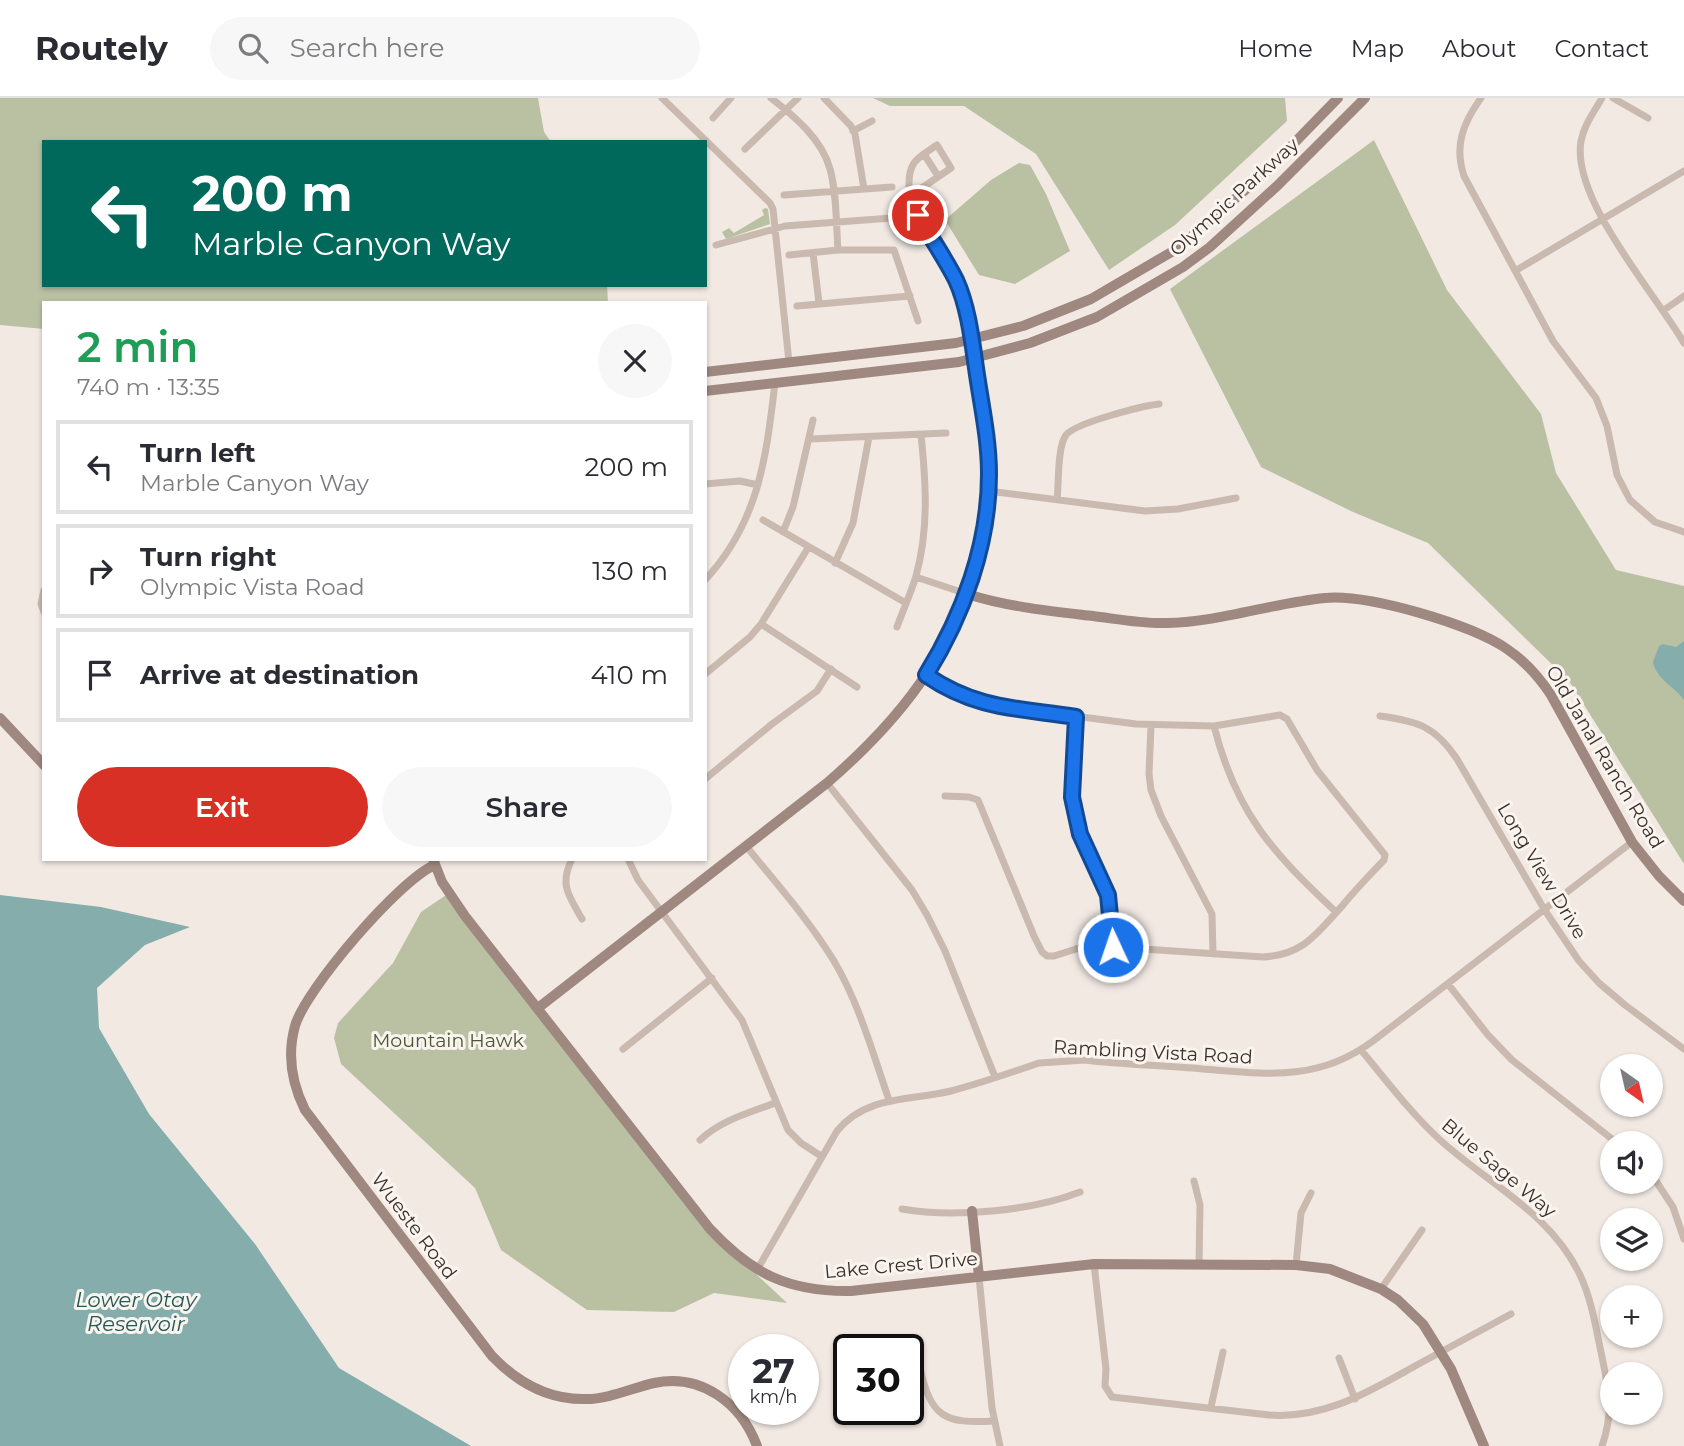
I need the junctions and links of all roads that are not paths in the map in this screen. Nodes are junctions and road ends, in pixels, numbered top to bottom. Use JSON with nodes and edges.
{"nodes":[{"id":1,"x":662,"y":98,"type":"edge"},
{"id":2,"x":771,"y":98,"type":"edge"},
{"id":3,"x":798,"y":98,"type":"edge"},
{"id":4,"x":824,"y":98,"type":"edge"},
{"id":5,"x":1338,"y":98,"type":"edge"},
{"id":6,"x":1365,"y":98,"type":"edge"},
{"id":7,"x":1481,"y":98,"type":"edge"},
{"id":8,"x":1602,"y":98,"type":"edge"},
{"id":9,"x":1613,"y":98,"type":"edge"},
{"id":10,"x":728,"y":99,"type":"edge"},
{"id":11,"x":785,"y":110,"type":"junction"},
{"id":12,"x":713,"y":118,"type":"dead end"},
{"id":13,"x":1648,"y":118,"type":"dead end"},
{"id":14,"x":872,"y":121,"type":"dead end"},
{"id":15,"x":853,"y":131,"type":"junction"},
{"id":16,"x":705,"y":140,"type":"edge"},
{"id":17,"x":707,"y":142,"type":"edge"},
{"id":18,"x":745,"y":149,"type":"dead end"},
{"id":19,"x":923,"y":154,"type":"junction"},
{"id":20,"x":1684,"y":171,"type":"edge"},
{"id":21,"x":938,"y":176,"type":"junction"},
{"id":22,"x":891,"y":187,"type":"dead end"},
{"id":23,"x":864,"y":189,"type":"junction"},
{"id":24,"x":834,"y":191,"type":"junction"},
{"id":25,"x":916,"y":192,"type":"junction"},
{"id":26,"x":784,"y":195,"type":"dead end"},
{"id":27,"x":918,"y":215,"type":"junction"},
{"id":28,"x":1604,"y":219,"type":"junction"},
{"id":29,"x":835,"y":222,"type":"junction"},
{"id":30,"x":774,"y":229,"type":"junction"},
{"id":31,"x":716,"y":245,"type":"dead end"},
{"id":32,"x":838,"y":250,"type":"junction"},
{"id":33,"x":813,"y":253,"type":"junction"},
{"id":34,"x":789,"y":255,"type":"dead end"},
{"id":35,"x":1515,"y":271,"type":"junction"},
{"id":36,"x":910,"y":296,"type":"junction"},
{"id":37,"x":1684,"y":296,"type":"edge"},
{"id":38,"x":818,"y":303,"type":"junction"},
{"id":39,"x":797,"y":306,"type":"dead end"},
{"id":40,"x":1664,"y":310,"type":"junction"},
{"id":41,"x":918,"y":321,"type":"dead end"},
{"id":42,"x":972,"y":339,"type":"junction"},
{"id":43,"x":1684,"y":342,"type":"edge"},
{"id":44,"x":975,"y":358,"type":"junction"},
{"id":45,"x":789,"y":362,"type":"junction"},
{"id":46,"x":707,"y":372,"type":"edge"},
{"id":47,"x":775,"y":383,"type":"junction"},
{"id":48,"x":707,"y":391,"type":"edge"},
{"id":49,"x":1158,"y":404,"type":"dead end"},
{"id":50,"x":813,"y":420,"type":"dead end"},
{"id":51,"x":946,"y":433,"type":"dead end"},
{"id":52,"x":921,"y":435,"type":"junction"},
{"id":53,"x":869,"y":437,"type":"junction"},
{"id":54,"x":810,"y":439,"type":"junction"},
{"id":55,"x":707,"y":484,"type":"edge"},
{"id":56,"x":758,"y":485,"type":"junction"},
{"id":57,"x":988,"y":491,"type":"junction"},
{"id":58,"x":1236,"y":498,"type":"dead end"},
{"id":59,"x":1058,"y":500,"type":"junction"},
{"id":60,"x":764,"y":520,"type":"dead end"},
{"id":61,"x":783,"y":532,"type":"junction"},
{"id":62,"x":1684,"y":532,"type":"edge"},
{"id":63,"x":808,"y":548,"type":"junction"},
{"id":64,"x":835,"y":563,"type":"junction"},
{"id":65,"x":707,"y":575,"type":"edge"},
{"id":66,"x":916,"y":577,"type":"junction"},
{"id":67,"x":967,"y":594,"type":"junction"},
{"id":68,"x":906,"y":603,"type":"junction"},
{"id":69,"x":761,"y":624,"type":"junction"},
{"id":70,"x":897,"y":627,"type":"dead end"},
{"id":71,"x":831,"y":669,"type":"junction"},
{"id":72,"x":707,"y":672,"type":"edge"},
{"id":73,"x":926,"y":675,"type":"junction"},
{"id":74,"x":857,"y":687,"type":"dead end"},
{"id":75,"x":1380,"y":716,"type":"dead end"},
{"id":76,"x":1076,"y":717,"type":"junction"},
{"id":77,"x":0,"y":718,"type":"edge"},
{"id":78,"x":1150,"y":726,"type":"junction"},
{"id":79,"x":1213,"y":726,"type":"junction"},
{"id":80,"x":42,"y":763,"type":"edge"},
{"id":81,"x":707,"y":777,"type":"edge"},
{"id":82,"x":827,"y":783,"type":"junction"},
{"id":83,"x":946,"y":796,"type":"dead end"},
{"id":84,"x":1632,"y":842,"type":"junction"},
{"id":85,"x":746,"y":846,"type":"junction"},
{"id":86,"x":571,"y":861,"type":"edge"},
{"id":87,"x":629,"y":861,"type":"edge"},
{"id":88,"x":434,"y":862,"type":"edge"},
{"id":89,"x":1684,"y":901,"type":"edge"},
{"id":90,"x":1544,"y":909,"type":"junction"},
{"id":91,"x":661,"y":912,"type":"junction"},
{"id":92,"x":1336,"y":912,"type":"junction"},
{"id":93,"x":582,"y":919,"type":"dead end"},
{"id":94,"x":1113,"y":947,"type":"junction"},
{"id":95,"x":1213,"y":954,"type":"junction"},
{"id":96,"x":712,"y":978,"type":"junction"},
{"id":97,"x":1448,"y":984,"type":"junction"},
{"id":98,"x":537,"y":1008,"type":"junction"},
{"id":99,"x":623,"y":1049,"type":"dead end"},
{"id":100,"x":1684,"y":1049,"type":"edge"},
{"id":101,"x":1361,"y":1050,"type":"junction"},
{"id":102,"x":995,"y":1077,"type":"junction"},
{"id":103,"x":889,"y":1100,"type":"junction"},
{"id":104,"x":775,"y":1103,"type":"junction"},
{"id":105,"x":1602,"y":1131,"type":"edge"},
{"id":106,"x":701,"y":1140,"type":"dead end"},
{"id":107,"x":821,"y":1156,"type":"junction"},
{"id":108,"x":1194,"y":1181,"type":"dead end"},
{"id":109,"x":1080,"y":1192,"type":"dead end"},
{"id":110,"x":1663,"y":1192,"type":"edge"},
{"id":111,"x":1311,"y":1193,"type":"dead end"},
{"id":112,"x":902,"y":1209,"type":"dead end"},
{"id":113,"x":972,"y":1212,"type":"junction"},
{"id":114,"x":1422,"y":1230,"type":"dead end"},
{"id":115,"x":1684,"y":1239,"type":"edge"},
{"id":116,"x":1199,"y":1264,"type":"junction"},
{"id":117,"x":1094,"y":1265,"type":"junction"},
{"id":118,"x":1296,"y":1265,"type":"junction"},
{"id":119,"x":757,"y":1270,"type":"junction"},
{"id":120,"x":979,"y":1277,"type":"junction"},
{"id":121,"x":1381,"y":1289,"type":"junction"},
{"id":122,"x":1511,"y":1314,"type":"dead end"},
{"id":123,"x":1223,"y":1352,"type":"dead end"},
{"id":124,"x":1441,"y":1352,"type":"junction"},
{"id":125,"x":1339,"y":1358,"type":"dead end"},
{"id":126,"x":924,"y":1385,"type":"edge"},
{"id":127,"x":1355,"y":1399,"type":"junction"},
{"id":128,"x":1212,"y":1407,"type":"junction"},
{"id":129,"x":994,"y":1421,"type":"junction"},
{"id":130,"x":757,"y":1446,"type":"edge"},
{"id":131,"x":1000,"y":1446,"type":"edge"},
{"id":132,"x":1484,"y":1446,"type":"edge"},
{"id":133,"x":1602,"y":1446,"type":"edge"}],
"edges":[{"from":1,"to":16,"type":"street"},
{"from":2,"to":11,"type":"street"},
{"from":3,"to":11,"type":"street"},
{"from":4,"to":15,"type":"street"},
{"from":5,"to":42,"type":"street","name":"Olympic Parkway"},
{"from":6,"to":44,"type":"street","name":"Olympic Parkway"},
{"from":7,"to":35,"type":"street"},
{"from":8,"to":28,"type":"street"},
{"from":9,"to":13,"type":"street"},
{"from":10,"to":12,"type":"street"},
{"from":11,"to":18,"type":"street"},
{"from":11,"to":24,"type":"street"},
{"from":14,"to":15,"type":"street"},
{"from":15,"to":23,"type":"street"},
{"from":17,"to":30,"type":"street"},
{"from":19,"to":21,"type":"street"},
{"from":19,"to":21,"type":"street"},
{"from":19,"to":25,"type":"street"},
{"from":20,"to":28,"type":"street"},
{"from":21,"to":25,"type":"street"},
{"from":22,"to":23,"type":"street"},
{"from":23,"to":24,"type":"street"},
{"from":24,"to":26,"type":"street"},
{"from":24,"to":29,"type":"street"},
{"from":25,"to":27,"type":"street"},
{"from":27,"to":29,"type":"street"},
{"from":27,"to":42,"type":"street"},
{"from":28,"to":35,"type":"street"},
{"from":28,"to":40,"type":"street"},
{"from":29,"to":30,"type":"street"},
{"from":29,"to":32,"type":"street"},
{"from":30,"to":31,"type":"street"},
{"from":30,"to":45,"type":"street"},
{"from":32,"to":33,"type":"street"},
{"from":32,"to":36,"type":"street"},
{"from":33,"to":34,"type":"street"},
{"from":33,"to":38,"type":"street"},
{"from":35,"to":62,"type":"street"},
{"from":36,"to":38,"type":"street"},
{"from":36,"to":41,"type":"street"},
{"from":37,"to":40,"type":"street"},
{"from":38,"to":39,"type":"street"},
{"from":40,"to":43,"type":"street"},
{"from":42,"to":44,"type":"street"},
{"from":42,"to":45,"type":"street","name":"Olympic Parkway"},
{"from":44,"to":47,"type":"street","name":"Olympic Parkway"},
{"from":44,"to":57,"type":"street"},
{"from":45,"to":46,"type":"street","name":"Olympic Parkway"},
{"from":47,"to":48,"type":"street","name":"Olympic Parkway"},
{"from":47,"to":56,"type":"street"},
{"from":49,"to":59,"type":"street"},
{"from":50,"to":54,"type":"street"},
{"from":51,"to":52,"type":"street"},
{"from":52,"to":53,"type":"street"},
{"from":52,"to":66,"type":"street"},
{"from":53,"to":54,"type":"street"},
{"from":53,"to":64,"type":"street"},
{"from":54,"to":61,"type":"street"},
{"from":55,"to":56,"type":"street"},
{"from":56,"to":65,"type":"street"},
{"from":57,"to":59,"type":"street"},
{"from":57,"to":67,"type":"street"},
{"from":58,"to":59,"type":"street"},
{"from":60,"to":61,"type":"street"},
{"from":61,"to":63,"type":"street"},
{"from":63,"to":64,"type":"street"},
{"from":63,"to":69,"type":"street"},
{"from":64,"to":68,"type":"street"},
{"from":66,"to":67,"type":"street","name":"Old Janal Ranch Road"},
{"from":66,"to":68,"type":"street"},
{"from":67,"to":73,"type":"street"},
{"from":67,"to":84,"type":"street","name":"Old Janal Ranch Road"},
{"from":68,"to":70,"type":"street"},
{"from":69,"to":71,"type":"street"},
{"from":69,"to":72,"type":"street"},
{"from":71,"to":74,"type":"street"},
{"from":71,"to":81,"type":"street"},
{"from":73,"to":76,"type":"street"},
{"from":73,"to":82,"type":"street"},
{"from":75,"to":90,"type":"street","name":"Long View Drive"},
{"from":76,"to":78,"type":"street"},
{"from":76,"to":94,"type":"street"},
{"from":77,"to":80,"type":"street"},
{"from":78,"to":79,"type":"street"},
{"from":78,"to":95,"type":"street"},
{"from":79,"to":92,"type":"street"},
{"from":79,"to":92,"type":"street"},
{"from":82,"to":85,"type":"street"},
{"from":82,"to":102,"type":"street"},
{"from":83,"to":94,"type":"street"},
{"from":84,"to":89,"type":"street","name":"Old Janal Ranch Road"},
{"from":84,"to":90,"type":"street","name":"Rambling Vista Road"},
{"from":85,"to":91,"type":"street"},
{"from":85,"to":103,"type":"street"},
{"from":86,"to":93,"type":"street"},
{"from":87,"to":91,"type":"street"},
{"from":88,"to":98,"type":"street","name":"Lake Crest Drive"},
{"from":88,"to":130,"type":"street","name":"Wueste Road"},
{"from":90,"to":97,"type":"street","name":"Rambling Vista Road"},
{"from":90,"to":100,"type":"street","name":"Long View Drive"},
{"from":91,"to":96,"type":"street"},
{"from":91,"to":98,"type":"street"},
{"from":92,"to":95,"type":"street"},
{"from":94,"to":95,"type":"street"},
{"from":96,"to":99,"type":"street"},
{"from":96,"to":104,"type":"street"},
{"from":97,"to":101,"type":"street","name":"Rambling Vista Road"},
{"from":97,"to":105,"type":"street"},
{"from":98,"to":119,"type":"street","name":"Lake Crest Drive"},
{"from":101,"to":102,"type":"street","name":"Rambling Vista Road"},
{"from":101,"to":133,"type":"street","name":"Blue Sage Way"},
{"from":102,"to":103,"type":"street","name":"Rambling Vista Road"},
{"from":103,"to":107,"type":"street","name":"Rambling Vista Road"},
{"from":104,"to":106,"type":"street"},
{"from":104,"to":107,"type":"street"},
{"from":107,"to":119,"type":"street","name":"Rambling Vista Road"},
{"from":108,"to":116,"type":"street"},
{"from":109,"to":113,"type":"street"},
{"from":110,"to":115,"type":"street"},
{"from":111,"to":118,"type":"street"},
{"from":112,"to":113,"type":"street"},
{"from":113,"to":120,"type":"street"},
{"from":114,"to":121,"type":"street"},
{"from":116,"to":117,"type":"street","name":"Lake Crest Drive"},
{"from":116,"to":118,"type":"street","name":"Lake Crest Drive"},
{"from":117,"to":120,"type":"street","name":"Lake Crest Drive"},
{"from":117,"to":128,"type":"street"},
{"from":118,"to":121,"type":"street","name":"Lake Crest Drive"},
{"from":119,"to":120,"type":"street","name":"Lake Crest Drive"},
{"from":120,"to":129,"type":"street"},
{"from":121,"to":124,"type":"street","name":"Lake Crest Drive"},
{"from":122,"to":124,"type":"street"},
{"from":123,"to":128,"type":"street"},
{"from":124,"to":127,"type":"street"},
{"from":124,"to":132,"type":"street","name":"Lake Crest Drive"},
{"from":125,"to":127,"type":"street"},
{"from":126,"to":129,"type":"street"},
{"from":127,"to":128,"type":"street"},
{"from":129,"to":131,"type":"street"}]}
